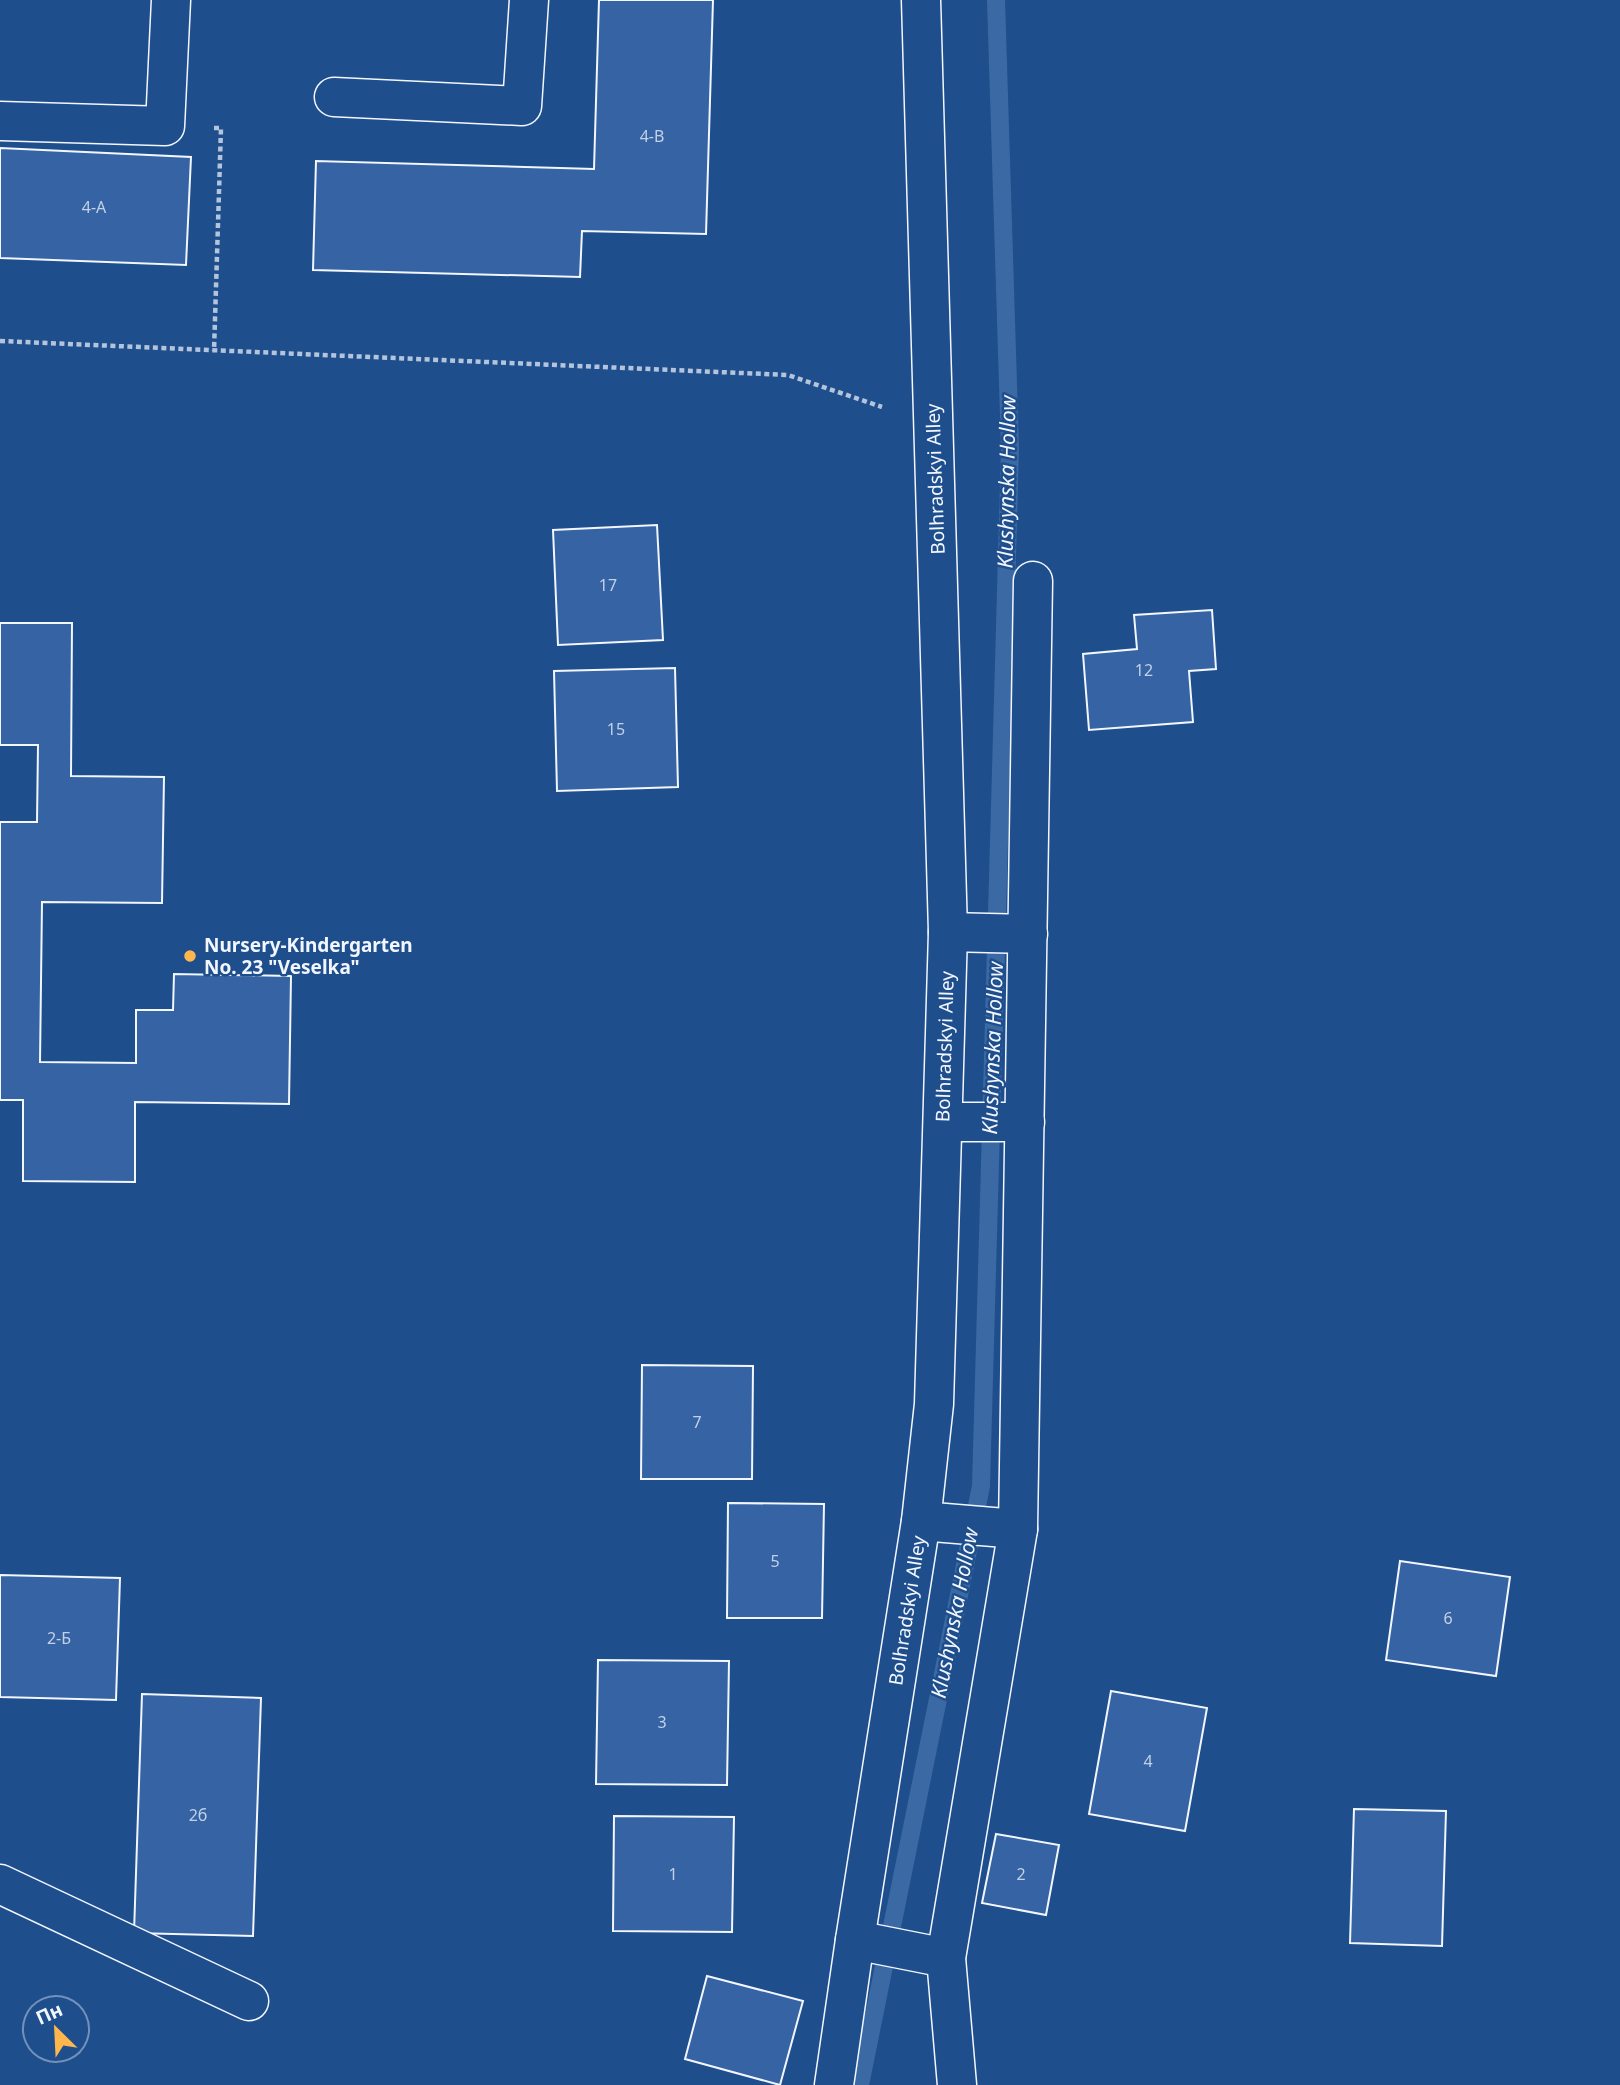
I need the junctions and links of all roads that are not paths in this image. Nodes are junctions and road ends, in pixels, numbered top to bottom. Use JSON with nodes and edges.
{"nodes":[{"id":1,"x":171,"y":0,"type":"edge"},
{"id":2,"x":529,"y":0,"type":"edge"},
{"id":3,"x":921,"y":0,"type":"edge"},
{"id":4,"x":334,"y":97,"type":"dead end"},
{"id":5,"x":0,"y":121,"type":"edge"},
{"id":6,"x":1033,"y":581,"type":"dead end"},
{"id":7,"x":960,"y":932,"type":"junction"},
{"id":8,"x":1020,"y":933,"type":"junction"},
{"id":9,"x":987,"y":1122,"type":"junction"},
{"id":10,"x":936,"y":1522,"type":"junction"},
{"id":11,"x":1007,"y":1528,"type":"junction"},
{"id":12,"x":0,"y":1884,"type":"edge"},
{"id":13,"x":863,"y":1942,"type":"junction"},
{"id":14,"x":930,"y":1955,"type":"junction"},
{"id":15,"x":249,"y":2001,"type":"dead end"},
{"id":16,"x":834,"y":2085,"type":"edge"},
{"id":17,"x":957,"y":2085,"type":"edge"}],
"edges":[{"from":1,"to":5,"type":"street"},
{"from":2,"to":4,"type":"street"},
{"from":3,"to":7,"type":"street","name":"Bolhradskyi Alley"},
{"from":6,"to":8,"type":"street","name":"Bolhradskyi Alley"},
{"from":7,"to":8,"type":"street"},
{"from":7,"to":9,"type":"street","name":"Bolhradskyi Alley"},
{"from":8,"to":9,"type":"street","name":"Bolhradskyi Alley"},
{"from":9,"to":10,"type":"street","name":"Bolhradskyi Alley"},
{"from":9,"to":11,"type":"street","name":"Bolhradskyi Alley"},
{"from":10,"to":11,"type":"street"},
{"from":10,"to":13,"type":"street","name":"Bolhradskyi Alley"},
{"from":11,"to":14,"type":"street","name":"Bolhradskyi Alley"},
{"from":12,"to":15,"type":"street"},
{"from":13,"to":14,"type":"street"},
{"from":13,"to":16,"type":"street","name":"Bolhradskyi Alley"},
{"from":14,"to":17,"type":"street","name":"Bolhradskyi Alley"}]}
